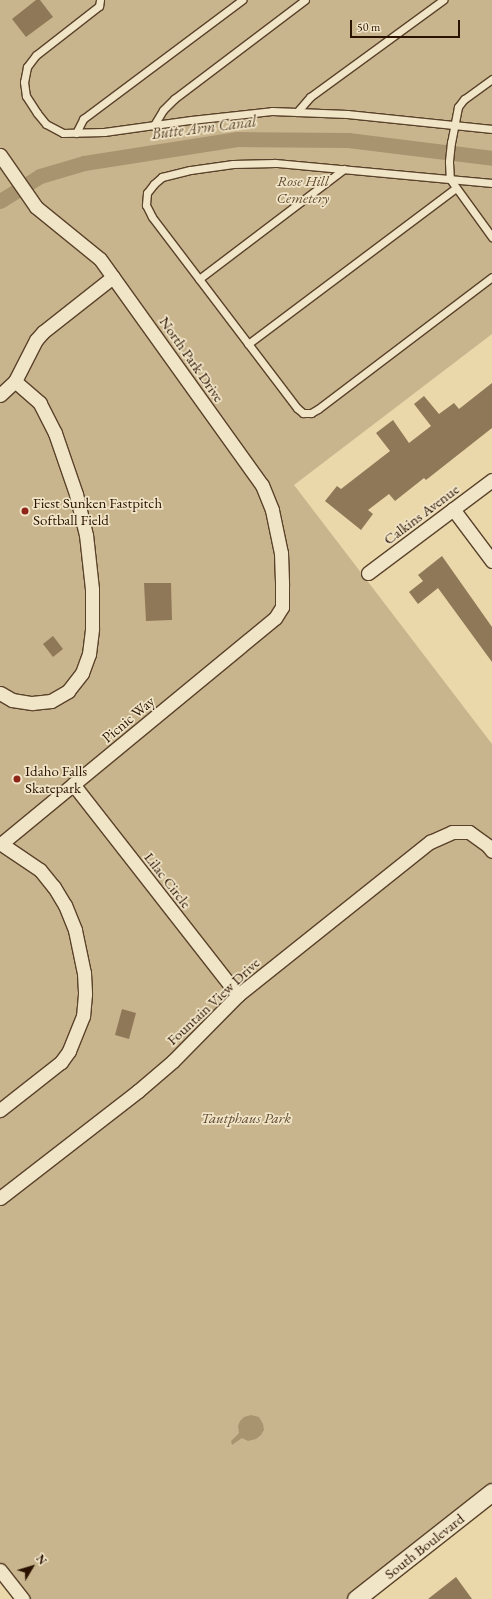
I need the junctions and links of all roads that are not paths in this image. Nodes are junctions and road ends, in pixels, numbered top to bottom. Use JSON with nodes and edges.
{"nodes":[{"id":1,"x":100,"y":0,"type":"edge"},
{"id":2,"x":242,"y":0,"type":"edge"},
{"id":3,"x":306,"y":0,"type":"edge"},
{"id":4,"x":443,"y":0,"type":"edge"},
{"id":5,"x":492,"y":79,"type":"edge"},
{"id":6,"x":297,"y":112,"type":"junction"},
{"id":7,"x":154,"y":125,"type":"junction"},
{"id":8,"x":454,"y":125,"type":"junction"},
{"id":9,"x":492,"y":129,"type":"edge"},
{"id":10,"x":76,"y":133,"type":"junction"},
{"id":11,"x":0,"y":155,"type":"edge"},
{"id":12,"x":344,"y":169,"type":"junction"},
{"id":13,"x":450,"y":179,"type":"junction"},
{"id":14,"x":492,"y":183,"type":"edge"},
{"id":15,"x":456,"y":188,"type":"junction"},
{"id":16,"x":492,"y":237,"type":"edge"},
{"id":17,"x":492,"y":277,"type":"edge"},
{"id":18,"x":113,"y":278,"type":"junction"},
{"id":19,"x":199,"y":279,"type":"junction"},
{"id":20,"x":248,"y":344,"type":"junction"},
{"id":21,"x":15,"y":381,"type":"junction"},
{"id":22,"x":0,"y":395,"type":"edge"},
{"id":23,"x":492,"y":480,"type":"edge"},
{"id":24,"x":453,"y":509,"type":"junction"},
{"id":25,"x":492,"y":561,"type":"edge"},
{"id":26,"x":368,"y":573,"type":"dead end"},
{"id":27,"x":275,"y":618,"type":"joint"},
{"id":28,"x":0,"y":693,"type":"edge"},
{"id":29,"x":73,"y":784,"type":"junction"},
{"id":30,"x":0,"y":844,"type":"edge"},
{"id":31,"x":492,"y":851,"type":"edge"},
{"id":32,"x":238,"y":995,"type":"junction"},
{"id":33,"x":0,"y":1110,"type":"edge"},
{"id":34,"x":0,"y":1198,"type":"edge"},
{"id":35,"x":492,"y":1492,"type":"edge"},
{"id":36,"x":0,"y":1570,"type":"edge"},
{"id":37,"x":22,"y":1599,"type":"edge"},
{"id":38,"x":356,"y":1599,"type":"edge"}],
"edges":[{"from":1,"to":10,"type":"lane"},
{"from":2,"to":10,"type":"lane"},
{"from":3,"to":7,"type":"lane"},
{"from":4,"to":6,"type":"lane"},
{"from":5,"to":8,"type":"lane"},
{"from":6,"to":7,"type":"lane"},
{"from":6,"to":8,"type":"lane"},
{"from":7,"to":10,"type":"lane"},
{"from":8,"to":9,"type":"lane"},
{"from":8,"to":13,"type":"lane"},
{"from":11,"to":18,"type":"street","name":"North Park Drive"},
{"from":12,"to":13,"type":"lane"},
{"from":12,"to":19,"type":"lane"},
{"from":12,"to":19,"type":"lane"},
{"from":13,"to":14,"type":"lane"},
{"from":13,"to":15,"type":"lane"},
{"from":15,"to":16,"type":"lane"},
{"from":15,"to":20,"type":"lane"},
{"from":17,"to":20,"type":"lane"},
{"from":18,"to":21,"type":"street"},
{"from":18,"to":27,"type":"street","name":"North Park Drive"},
{"from":19,"to":20,"type":"lane"},
{"from":21,"to":22,"type":"street"},
{"from":21,"to":28,"type":"street"},
{"from":23,"to":24,"type":"street","name":"Calkins Avenue"},
{"from":24,"to":25,"type":"street"},
{"from":24,"to":26,"type":"street","name":"Calkins Avenue"},
{"from":27,"to":29,"type":"street","name":"Picnic Way"},
{"from":29,"to":30,"type":"street","name":"Picnic Way"},
{"from":29,"to":32,"type":"street","name":"Lilac Circle"},
{"from":30,"to":33,"type":"street"},
{"from":31,"to":32,"type":"street","name":"Fountain View Drive"},
{"from":32,"to":34,"type":"street","name":"Fountain View Drive"},
{"from":35,"to":38,"type":"street","name":"South Boulevard"},
{"from":36,"to":37,"type":"street"}]}
